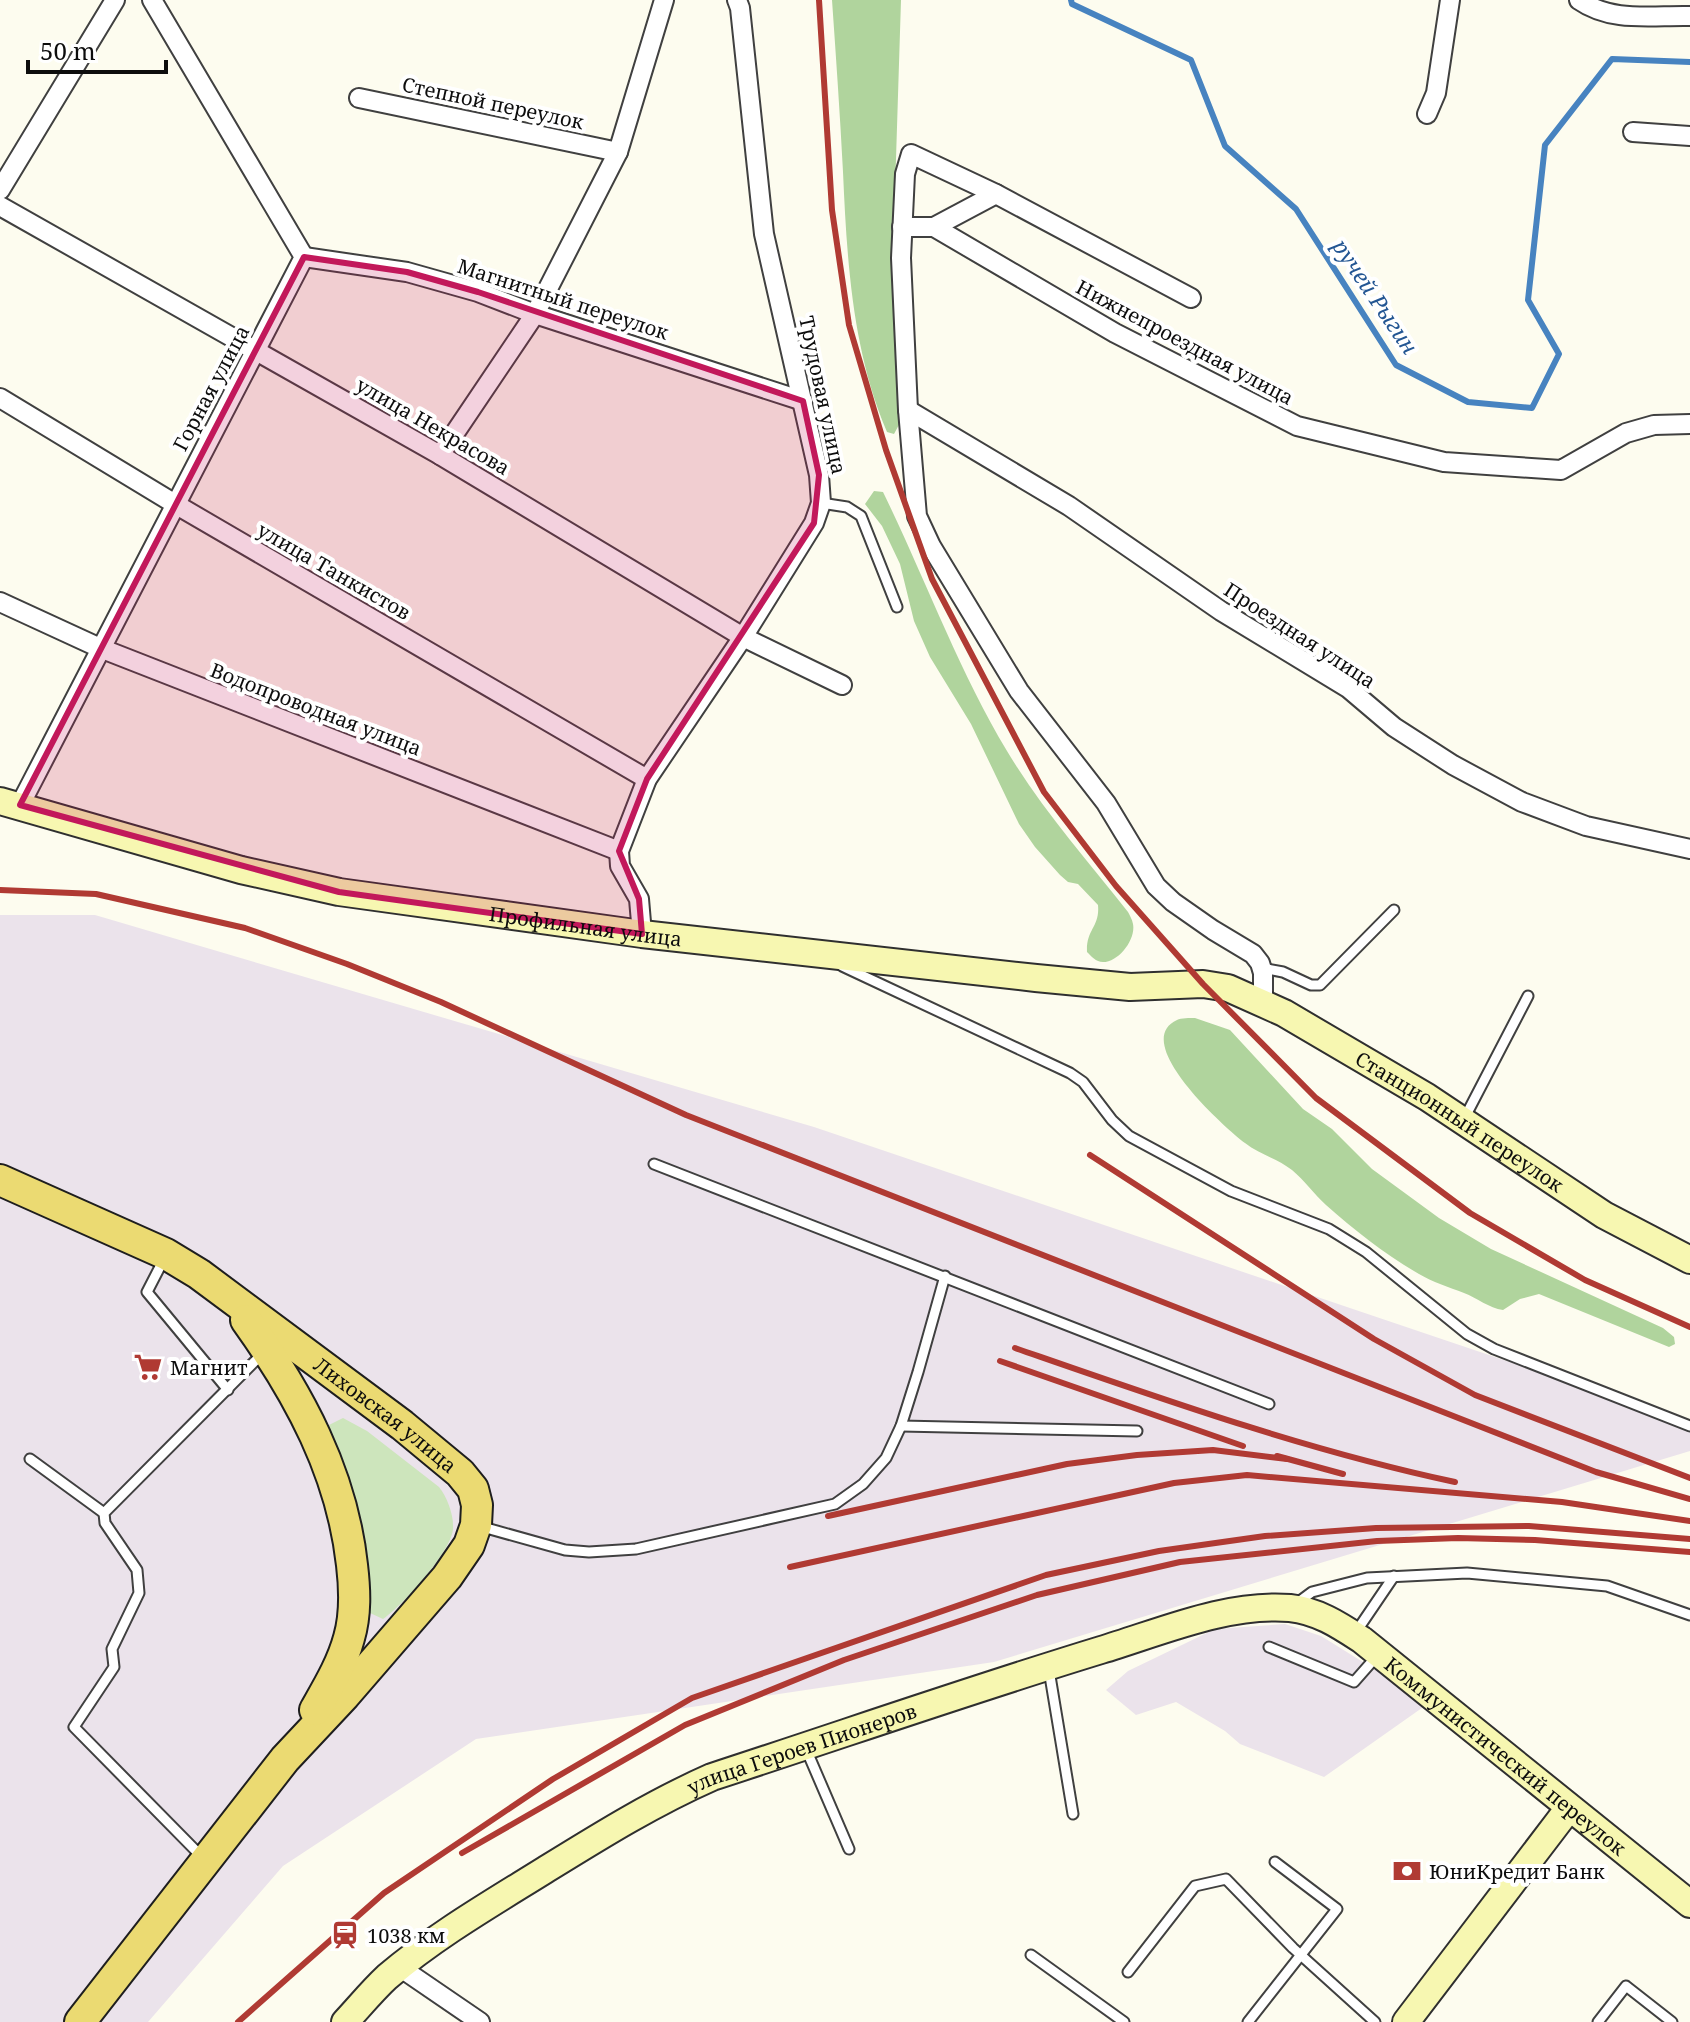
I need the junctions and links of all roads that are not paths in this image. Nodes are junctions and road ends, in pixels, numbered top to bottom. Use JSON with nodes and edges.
{"nodes":[{"id":1,"x":115,"y":0,"type":"edge"},
{"id":2,"x":152,"y":0,"type":"edge"},
{"id":3,"x":664,"y":0,"type":"edge"},
{"id":4,"x":737,"y":0,"type":"edge"},
{"id":5,"x":1450,"y":0,"type":"edge"},
{"id":6,"x":1579,"y":0,"type":"edge"},
{"id":7,"x":1690,"y":16,"type":"edge"},
{"id":8,"x":359,"y":98,"type":"dead end"},
{"id":9,"x":1427,"y":114,"type":"dead end"},
{"id":10,"x":1633,"y":132,"type":"dead end"},
{"id":11,"x":1690,"y":136,"type":"edge"},
{"id":12,"x":618,"y":152,"type":"junction"},
{"id":13,"x":0,"y":190,"type":"edge"},
{"id":14,"x":996,"y":194,"type":"junction"},
{"id":15,"x":0,"y":206,"type":"edge"},
{"id":16,"x":902,"y":227,"type":"junction"},
{"id":17,"x":934,"y":227,"type":"junction"},
{"id":18,"x":304,"y":257,"type":"junction"},
{"id":19,"x":1191,"y":298,"type":"dead end"},
{"id":20,"x":535,"y":314,"type":"junction"},
{"id":21,"x":256,"y":349,"type":"junction"},
{"id":22,"x":0,"y":398,"type":"edge"},
{"id":23,"x":803,"y":401,"type":"junction"},
{"id":24,"x":908,"y":410,"type":"junction"},
{"id":25,"x":1690,"y":424,"type":"edge"},
{"id":26,"x":440,"y":455,"type":"junction"},
{"id":27,"x":821,"y":503,"type":"junction"},
{"id":28,"x":175,"y":504,"type":"junction"},
{"id":29,"x":0,"y":602,"type":"edge"},
{"id":30,"x":897,"y":607,"type":"dead end"},
{"id":31,"x":743,"y":637,"type":"junction"},
{"id":32,"x":100,"y":648,"type":"junction"},
{"id":33,"x":842,"y":685,"type":"dead end"},
{"id":34,"x":647,"y":779,"type":"junction"},
{"id":35,"x":10,"y":803,"type":"edge"},
{"id":36,"x":1690,"y":849,"type":"edge"},
{"id":37,"x":619,"y":851,"type":"junction"},
{"id":38,"x":1394,"y":910,"type":"dead end"},
{"id":39,"x":642,"y":934,"type":"junction"},
{"id":40,"x":818,"y":954,"type":"junction"},
{"id":41,"x":1262,"y":968,"type":"junction"},
{"id":42,"x":1228,"y":988,"type":"joint"},
{"id":43,"x":1528,"y":996,"type":"dead end"},
{"id":44,"x":1263,"y":1003,"type":"junction"},
{"id":45,"x":1463,"y":1122,"type":"junction"},
{"id":46,"x":654,"y":1164,"type":"dead end"},
{"id":47,"x":0,"y":1180,"type":"edge"},
{"id":48,"x":166,"y":1254,"type":"junction"},
{"id":49,"x":1690,"y":1260,"type":"edge"},
{"id":50,"x":945,"y":1276,"type":"junction"},
{"id":51,"x":227,"y":1295,"type":"junction"},
{"id":52,"x":267,"y":1350,"type":"junction"},
{"id":53,"x":228,"y":1390,"type":"junction"},
{"id":54,"x":360,"y":1394,"type":"junction"},
{"id":55,"x":1269,"y":1404,"type":"dead end"},
{"id":56,"x":309,"y":1422,"type":"junction"},
{"id":57,"x":901,"y":1426,"type":"junction"},
{"id":58,"x":1690,"y":1426,"type":"edge"},
{"id":59,"x":1137,"y":1431,"type":"dead end"},
{"id":60,"x":30,"y":1459,"type":"dead end"},
{"id":61,"x":104,"y":1513,"type":"junction"},
{"id":62,"x":476,"y":1525,"type":"junction"},
{"id":63,"x":1394,"y":1576,"type":"junction"},
{"id":64,"x":1291,"y":1608,"type":"junction"},
{"id":65,"x":354,"y":1613,"type":"junction"},
{"id":66,"x":1319,"y":1614,"type":"joint"},
{"id":67,"x":1690,"y":1615,"type":"edge"},
{"id":68,"x":1354,"y":1635,"type":"junction"},
{"id":69,"x":394,"y":1637,"type":"junction"},
{"id":70,"x":1269,"y":1647,"type":"dead end"},
{"id":71,"x":1378,"y":1654,"type":"junction"},
{"id":72,"x":1048,"y":1666,"type":"junction"},
{"id":73,"x":805,"y":1746,"type":"junction"},
{"id":74,"x":285,"y":1759,"type":"junction"},
{"id":75,"x":1569,"y":1808,"type":"junction"},
{"id":76,"x":1073,"y":1814,"type":"dead end"},
{"id":77,"x":849,"y":1849,"type":"dead end"},
{"id":78,"x":206,"y":1861,"type":"junction"},
{"id":79,"x":1275,"y":1862,"type":"dead end"},
{"id":80,"x":1690,"y":1904,"type":"edge"},
{"id":81,"x":1031,"y":1955,"type":"dead end"},
{"id":82,"x":1301,"y":1955,"type":"junction"},
{"id":83,"x":401,"y":1968,"type":"junction"},
{"id":84,"x":1128,"y":1972,"type":"dead end"},
{"id":85,"x":80,"y":2022,"type":"edge"},
{"id":86,"x":345,"y":2022,"type":"edge"},
{"id":87,"x":480,"y":2022,"type":"edge"},
{"id":88,"x":1124,"y":2022,"type":"edge"},
{"id":89,"x":1248,"y":2022,"type":"edge"},
{"id":90,"x":1375,"y":2022,"type":"edge"},
{"id":91,"x":1406,"y":2022,"type":"edge"},
{"id":92,"x":1598,"y":2022,"type":"edge"},
{"id":93,"x":1672,"y":2022,"type":"edge"}],
"edges":[{"from":1,"to":13,"type":"street"},
{"from":2,"to":18,"type":"street"},
{"from":3,"to":12,"type":"street"},
{"from":4,"to":23,"type":"street","name":"Трудовая улица"},
{"from":5,"to":9,"type":"street"},
{"from":6,"to":7,"type":"street"},
{"from":8,"to":12,"type":"street","name":"Степной переулок"},
{"from":10,"to":11,"type":"street"},
{"from":12,"to":20,"type":"street"},
{"from":14,"to":16,"type":"street"},
{"from":14,"to":17,"type":"street"},
{"from":14,"to":19,"type":"street"},
{"from":15,"to":21,"type":"street","name":"улица Некрасова"},
{"from":16,"to":17,"type":"street"},
{"from":16,"to":24,"type":"street"},
{"from":17,"to":25,"type":"street","name":"Нижнепроездная улица"},
{"from":18,"to":20,"type":"street","name":"Магнитный переулок"},
{"from":18,"to":21,"type":"street","name":"Горная улица"},
{"from":20,"to":23,"type":"street","name":"Магнитный переулок"},
{"from":20,"to":26,"type":"street"},
{"from":21,"to":26,"type":"street","name":"улица Некрасова"},
{"from":21,"to":28,"type":"street","name":"Горная улица"},
{"from":22,"to":28,"type":"street","name":"улица Танкистов"},
{"from":23,"to":27,"type":"street","name":"Трудовая улица"},
{"from":24,"to":36,"type":"street","name":"Проездная улица"},
{"from":24,"to":41,"type":"street"},
{"from":26,"to":31,"type":"street","name":"улица Некрасова"},
{"from":27,"to":30,"type":"lane"},
{"from":27,"to":31,"type":"street","name":"Трудовая улица"},
{"from":28,"to":32,"type":"street","name":"Горная улица"},
{"from":28,"to":34,"type":"street","name":"улица Танкистов"},
{"from":29,"to":32,"type":"street","name":"Водопроводная улица"},
{"from":31,"to":33,"type":"street","name":"улица Некрасова"},
{"from":31,"to":34,"type":"street","name":"Трудовая улица"},
{"from":32,"to":35,"type":"street","name":"Горная улица"},
{"from":32,"to":37,"type":"street","name":"Водопроводная улица"},
{"from":34,"to":37,"type":"street","name":"Трудовая улица"},
{"from":35,"to":39,"type":"street","name":"Профильная улица"},
{"from":37,"to":39,"type":"street"},
{"from":38,"to":41,"type":"lane"},
{"from":39,"to":40,"type":"street","name":"Профильная улица"},
{"from":40,"to":42,"type":"street","name":"Профильная улица"},
{"from":40,"to":58,"type":"lane"},
{"from":41,"to":44,"type":"street"},
{"from":42,"to":44,"type":"street","name":"Станционный переулок"},
{"from":43,"to":45,"type":"lane"},
{"from":44,"to":45,"type":"street","name":"Станционный переулок"},
{"from":45,"to":49,"type":"street","name":"Станционный переулок"},
{"from":46,"to":50,"type":"lane"},
{"from":47,"to":48,"type":"main road","name":"Лиховская улица"},
{"from":48,"to":51,"type":"main road","name":"Лиховская улица"},
{"from":48,"to":53,"type":"lane"},
{"from":50,"to":55,"type":"lane"},
{"from":50,"to":57,"type":"lane"},
{"from":51,"to":52,"type":"main road"},
{"from":51,"to":54,"type":"main road","name":"Лиховская улица"},
{"from":52,"to":53,"type":"lane"},
{"from":52,"to":56,"type":"main road"},
{"from":53,"to":61,"type":"lane"},
{"from":54,"to":56,"type":"main road"},
{"from":54,"to":62,"type":"main road","name":"Лиховская улица"},
{"from":56,"to":65,"type":"main road"},
{"from":57,"to":59,"type":"lane"},
{"from":57,"to":62,"type":"lane"},
{"from":60,"to":61,"type":"lane"},
{"from":61,"to":78,"type":"lane"},
{"from":62,"to":69,"type":"main road"},
{"from":63,"to":64,"type":"lane"},
{"from":63,"to":67,"type":"lane"},
{"from":63,"to":68,"type":"lane"},
{"from":64,"to":66,"type":"street","name":"улица Героев Пионеров"},
{"from":64,"to":72,"type":"street","name":"улица Героев Пионеров"},
{"from":65,"to":69,"type":"main road"},
{"from":65,"to":74,"type":"main road"},
{"from":66,"to":68,"type":"street","name":"Коммунистический переулок"},
{"from":68,"to":71,"type":"street","name":"Коммунистический переулок"},
{"from":69,"to":74,"type":"main road"},
{"from":70,"to":71,"type":"lane"},
{"from":71,"to":75,"type":"street","name":"Коммунистический переулок"},
{"from":72,"to":73,"type":"street","name":"улица Героев Пионеров"},
{"from":72,"to":76,"type":"lane"},
{"from":73,"to":77,"type":"lane"},
{"from":73,"to":83,"type":"street","name":"улица Героев Пионеров"},
{"from":74,"to":78,"type":"main road"},
{"from":75,"to":80,"type":"street","name":"Коммунистический переулок"},
{"from":75,"to":91,"type":"street"},
{"from":78,"to":85,"type":"main road"},
{"from":79,"to":82,"type":"lane"},
{"from":81,"to":88,"type":"lane"},
{"from":82,"to":84,"type":"lane"},
{"from":82,"to":89,"type":"lane"},
{"from":82,"to":90,"type":"lane"},
{"from":83,"to":86,"type":"street","name":"улица Героев Пионеров"},
{"from":83,"to":87,"type":"street"},
{"from":92,"to":93,"type":"lane"}]}
